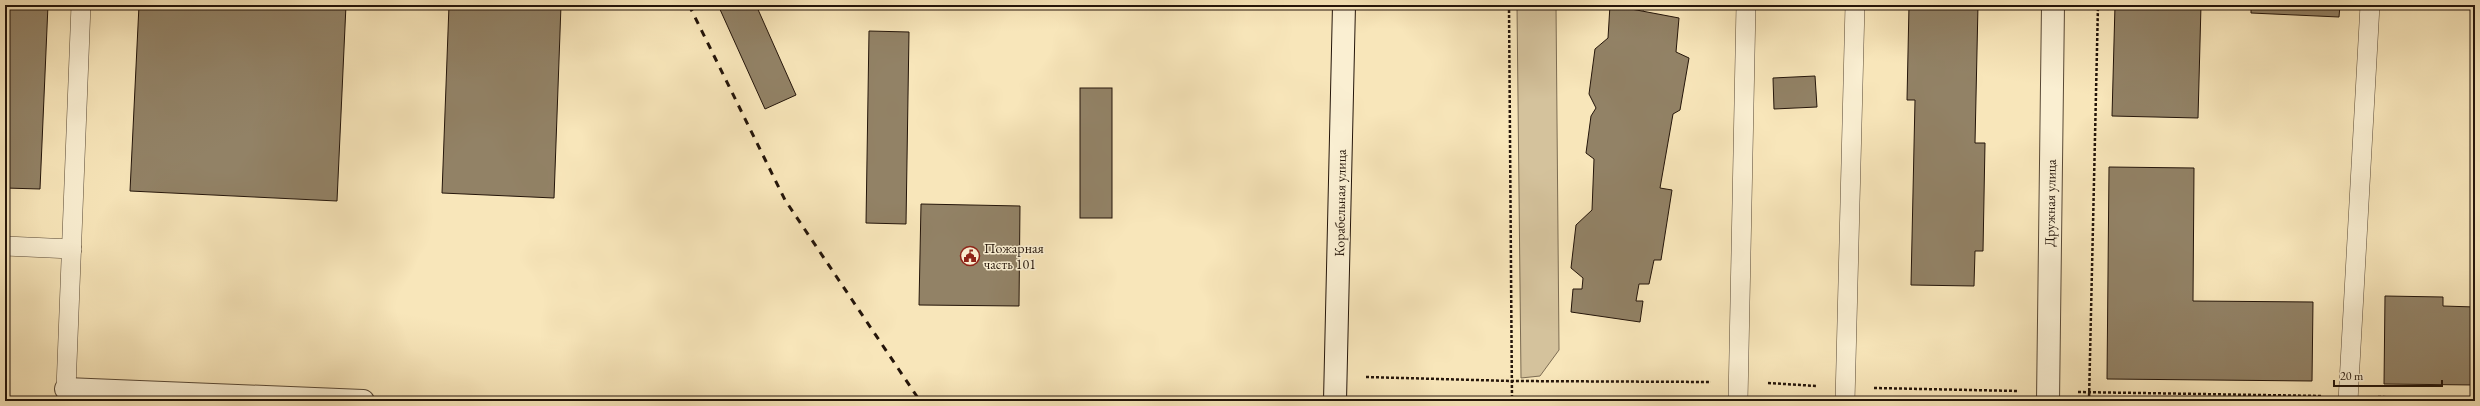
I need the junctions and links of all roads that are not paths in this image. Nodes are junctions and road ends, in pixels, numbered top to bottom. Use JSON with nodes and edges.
{"nodes":[{"id":1,"x":81,"y":5,"type":"edge"},
{"id":2,"x":1344,"y":5,"type":"edge"},
{"id":3,"x":1746,"y":5,"type":"edge"},
{"id":4,"x":1855,"y":5,"type":"edge"},
{"id":5,"x":2053,"y":5,"type":"edge"},
{"id":6,"x":2370,"y":5,"type":"edge"},
{"id":7,"x":5,"y":246,"type":"edge"},
{"id":8,"x":72,"y":249,"type":"junction"},
{"id":9,"x":66,"y":389,"type":"joint"},
{"id":10,"x":1845,"y":394,"type":"edge"},
{"id":11,"x":2048,"y":396,"type":"edge"},
{"id":12,"x":2348,"y":399,"type":"edge"},
{"id":13,"x":363,"y":401,"type":"edge"},
{"id":14,"x":1335,"y":401,"type":"edge"},
{"id":15,"x":1738,"y":401,"type":"edge"}],
"edges":[{"from":1,"to":8,"type":"lane"},
{"from":2,"to":14,"type":"street","name":"Корабельная улица"},
{"from":3,"to":15,"type":"lane"},
{"from":4,"to":10,"type":"lane"},
{"from":5,"to":11,"type":"street","name":"Дружная улица"},
{"from":6,"to":12,"type":"lane"},
{"from":7,"to":8,"type":"lane"},
{"from":8,"to":9,"type":"lane"},
{"from":9,"to":13,"type":"street"}]}
